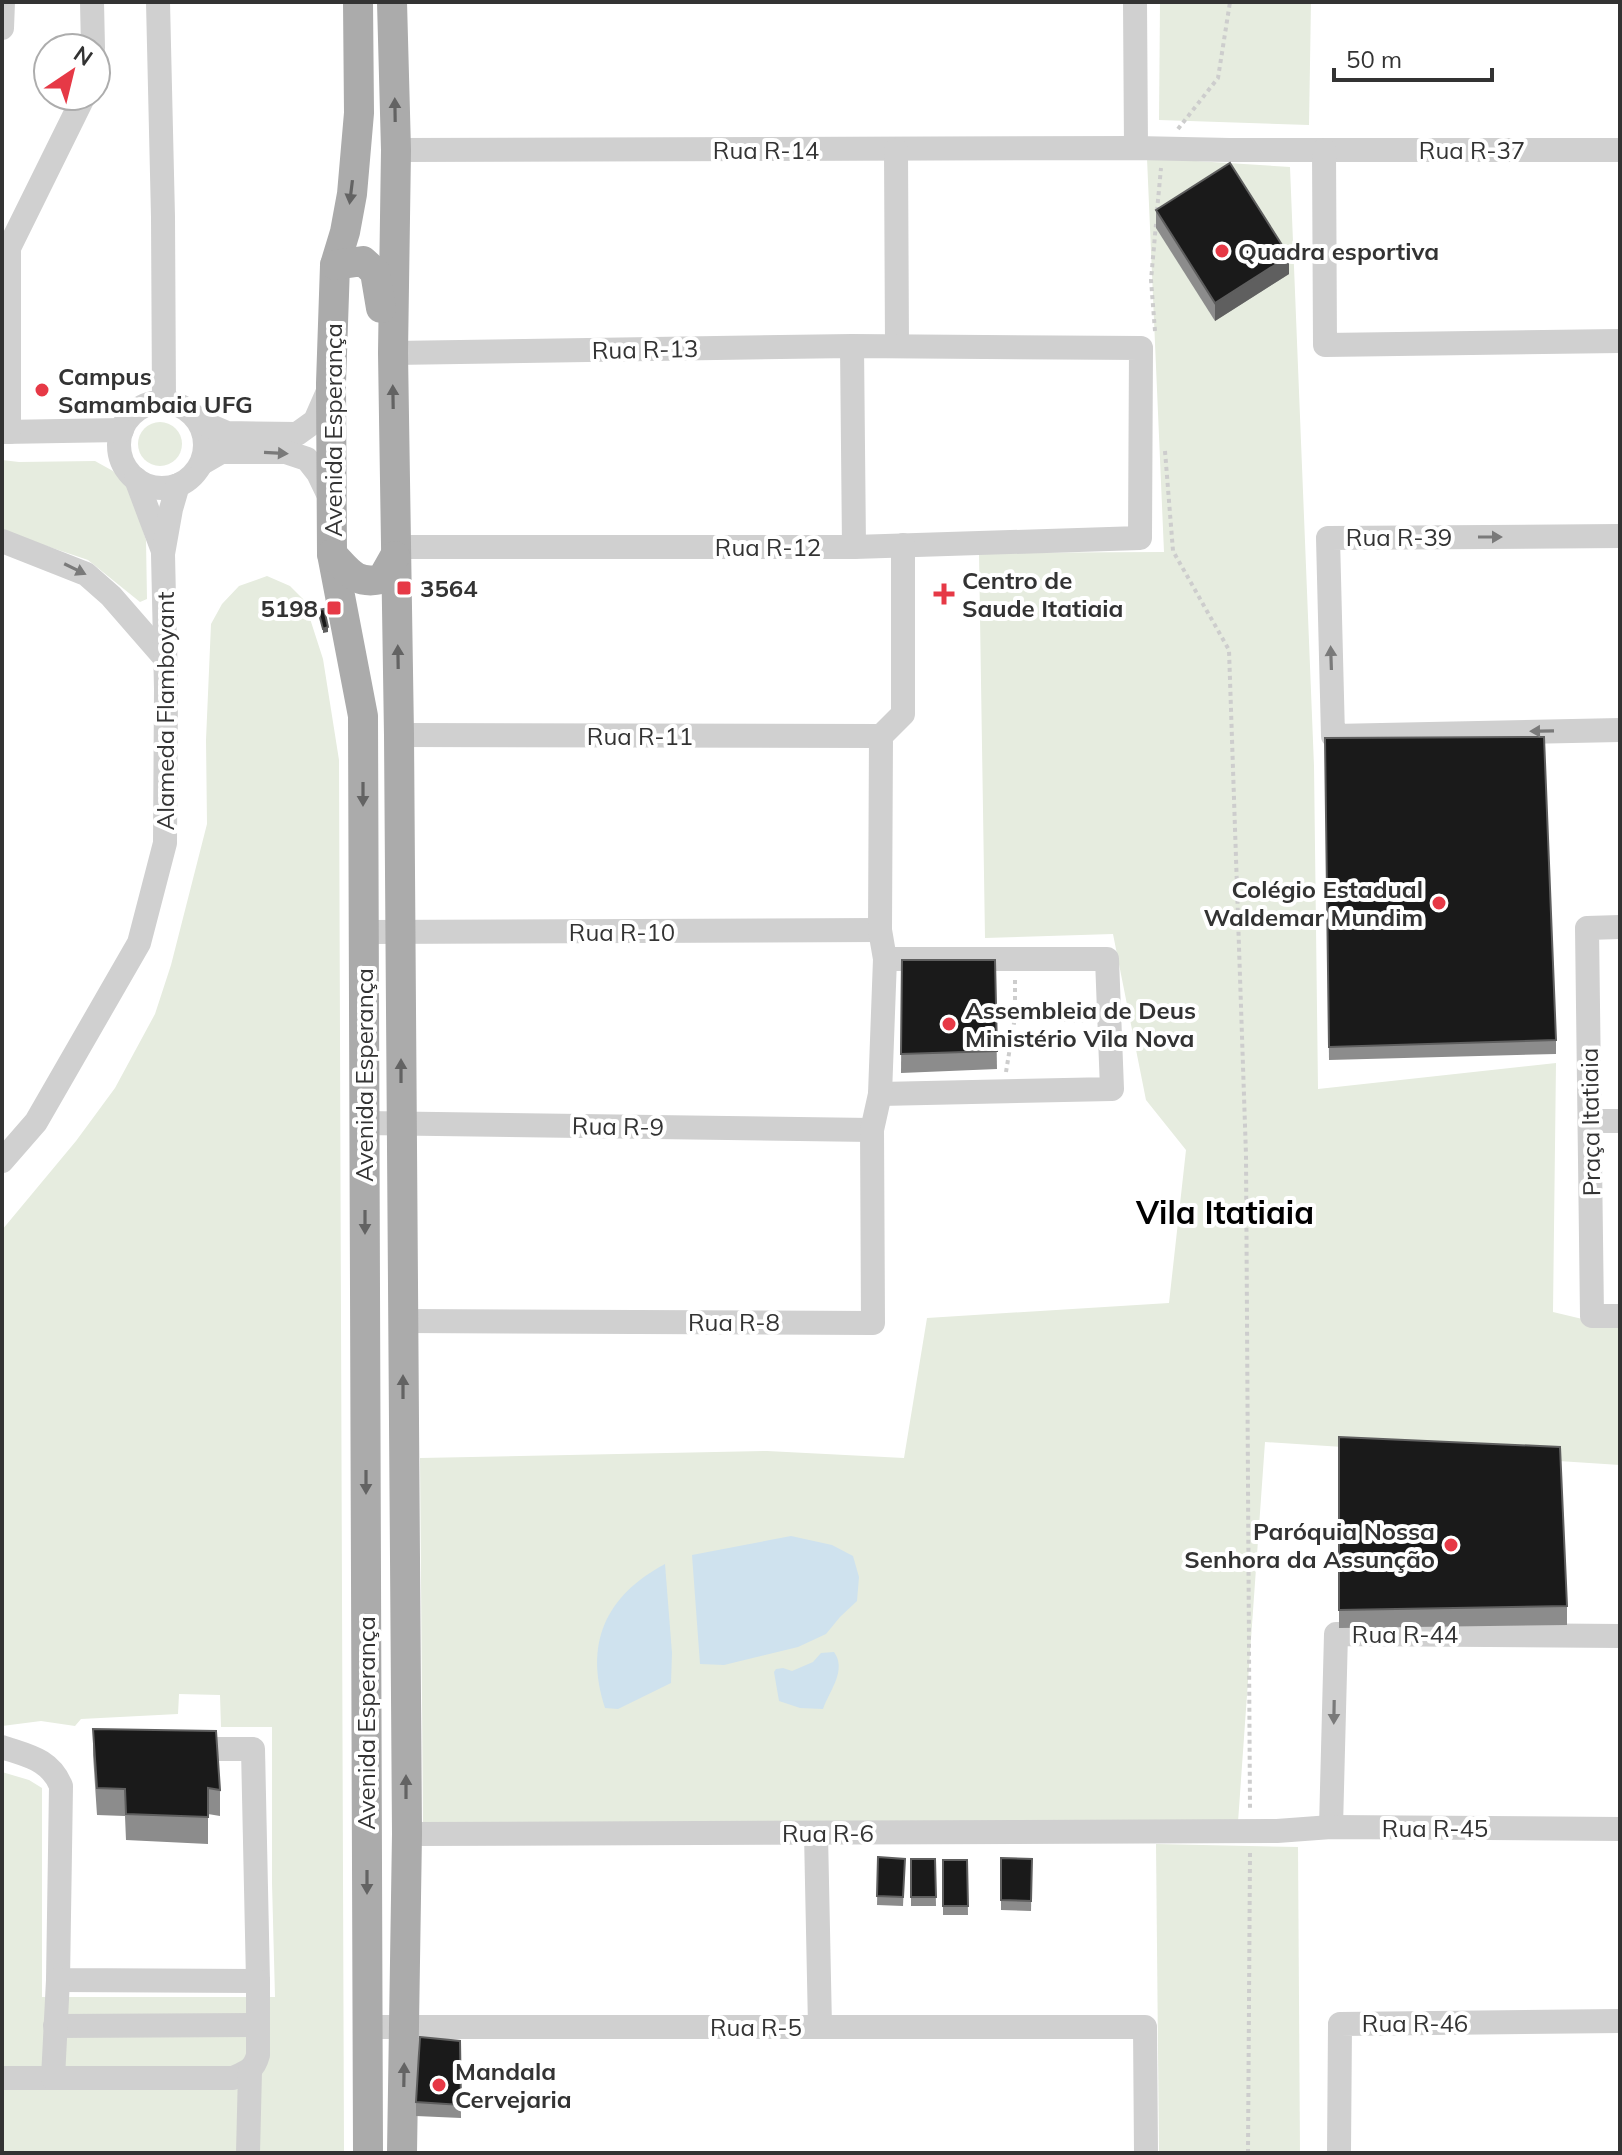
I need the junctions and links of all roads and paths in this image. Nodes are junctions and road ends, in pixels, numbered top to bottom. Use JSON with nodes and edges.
{"nodes":[{"id":1,"x":3,"y":2,"type":"edge"},
{"id":2,"x":92,"y":2,"type":"edge"},
{"id":3,"x":158,"y":2,"type":"edge"},
{"id":4,"x":358,"y":2,"type":"edge"},
{"id":5,"x":392,"y":2,"type":"edge"},
{"id":6,"x":1135,"y":2,"type":"edge"},
{"id":7,"x":1230,"y":2,"type":"edge"},
{"id":8,"x":2,"y":28,"type":"edge"},
{"id":9,"x":93,"y":32,"type":"edge"},
{"id":10,"x":76,"y":112,"type":"edge"},
{"id":11,"x":1136,"y":148,"type":"junction"},
{"id":12,"x":1163,"y":149,"type":"junction"},
{"id":13,"x":396,"y":150,"type":"junction"},
{"id":14,"x":896,"y":150,"type":"junction"},
{"id":15,"x":1230,"y":150,"type":"joint"},
{"id":16,"x":1324,"y":150,"type":"junction"},
{"id":17,"x":1620,"y":150,"type":"edge"},
{"id":18,"x":335,"y":265,"type":"junction"},
{"id":19,"x":1620,"y":341,"type":"edge"},
{"id":20,"x":1156,"y":344,"type":"dead end"},
{"id":21,"x":852,"y":346,"type":"junction"},
{"id":22,"x":897,"y":346,"type":"junction"},
{"id":23,"x":393,"y":353,"type":"junction"},
{"id":24,"x":331,"y":383,"type":"junction"},
{"id":25,"x":164,"y":401,"type":"junction"},
{"id":26,"x":199,"y":421,"type":"junction"},
{"id":27,"x":122,"y":430,"type":"junction"},
{"id":28,"x":6,"y":432,"type":"edge"},
{"id":29,"x":1164,"y":440,"type":"dead end"},
{"id":30,"x":202,"y":463,"type":"junction"},
{"id":31,"x":136,"y":479,"type":"junction"},
{"id":32,"x":178,"y":485,"type":"junction"},
{"id":33,"x":334,"y":508,"type":"junction"},
{"id":34,"x":1620,"y":536,"type":"edge"},
{"id":35,"x":1140,"y":538,"type":"joint"},
{"id":36,"x":2,"y":541,"type":"edge"},
{"id":37,"x":903,"y":545,"type":"junction"},
{"id":38,"x":854,"y":547,"type":"junction"},
{"id":39,"x":396,"y":552,"type":"junction"},
{"id":40,"x":163,"y":554,"type":"junction"},
{"id":41,"x":332,"y":554,"type":"junction"},
{"id":42,"x":111,"y":596,"type":"junction"},
{"id":43,"x":165,"y":610,"type":"junction"},
{"id":44,"x":165,"y":658,"type":"junction"},
{"id":45,"x":1620,"y":730,"type":"edge"},
{"id":46,"x":399,"y":735,"type":"junction"},
{"id":47,"x":881,"y":736,"type":"junction"},
{"id":48,"x":1620,"y":927,"type":"edge"},
{"id":49,"x":880,"y":930,"type":"junction"},
{"id":50,"x":364,"y":932,"type":"junction"},
{"id":51,"x":401,"y":933,"type":"junction"},
{"id":52,"x":885,"y":959,"type":"junction"},
{"id":53,"x":1015,"y":959,"type":"junction"},
{"id":54,"x":1015,"y":1017,"type":"junction"},
{"id":55,"x":1109,"y":1022,"type":"junction"},
{"id":56,"x":1003,"y":1092,"type":"junction"},
{"id":57,"x":880,"y":1094,"type":"junction"},
{"id":58,"x":1590,"y":1121,"type":"junction"},
{"id":59,"x":1620,"y":1121,"type":"edge"},
{"id":60,"x":364,"y":1123,"type":"junction"},
{"id":61,"x":401,"y":1123,"type":"junction"},
{"id":62,"x":872,"y":1130,"type":"junction"},
{"id":63,"x":2,"y":1161,"type":"edge"},
{"id":64,"x":1620,"y":1316,"type":"edge"},
{"id":65,"x":403,"y":1321,"type":"junction"},
{"id":66,"x":1620,"y":1636,"type":"edge"},
{"id":67,"x":158,"y":1749,"type":"edge"},
{"id":68,"x":7,"y":1752,"type":"edge"},
{"id":69,"x":1331,"y":1827,"type":"junction"},
{"id":70,"x":1620,"y":1829,"type":"edge"},
{"id":71,"x":1250,"y":1831,"type":"junction"},
{"id":72,"x":407,"y":1834,"type":"junction"},
{"id":73,"x":816,"y":1834,"type":"junction"},
{"id":74,"x":58,"y":1980,"type":"junction"},
{"id":75,"x":258,"y":1981,"type":"junction"},
{"id":76,"x":1620,"y":2021,"type":"edge"},
{"id":77,"x":257,"y":2025,"type":"junction"},
{"id":78,"x":55,"y":2026,"type":"junction"},
{"id":79,"x":368,"y":2027,"type":"junction"},
{"id":80,"x":404,"y":2027,"type":"junction"},
{"id":81,"x":820,"y":2027,"type":"junction"},
{"id":82,"x":250,"y":2071,"type":"junction"},
{"id":83,"x":2,"y":2078,"type":"edge"},
{"id":84,"x":53,"y":2078,"type":"junction"},
{"id":85,"x":248,"y":2153,"type":"edge"},
{"id":86,"x":368,"y":2153,"type":"edge"},
{"id":87,"x":402,"y":2153,"type":"edge"},
{"id":88,"x":1146,"y":2153,"type":"edge"},
{"id":89,"x":1248,"y":2153,"type":"edge"},
{"id":90,"x":1339,"y":2153,"type":"edge"}],
"edges":[{"from":1,"to":8,"type":"street"},
{"from":2,"to":9,"type":"street"},
{"from":3,"to":25,"type":"street"},
{"from":4,"to":18,"type":"main road","name":"Avenida Esperança","one_way":true},
{"from":13,"to":5,"type":"main road","name":"Avenida Esperança","one_way":true},
{"from":6,"to":11,"type":"street"},
{"from":7,"to":12,"type":"path"},
{"from":10,"to":28,"type":"street"},
{"from":11,"to":12,"type":"street","name":"Rua R-14"},
{"from":11,"to":14,"type":"street","name":"Rua R-14"},
{"from":12,"to":15,"type":"street","name":"Rua R-14"},
{"from":12,"to":20,"type":"path"},
{"from":13,"to":14,"type":"street","name":"Rua R-14"},
{"from":13,"to":23,"type":"main road","name":"Avenida Esperança"},
{"from":14,"to":22,"type":"street"},
{"from":15,"to":16,"type":"street","name":"Rua R-37"},
{"from":16,"to":17,"type":"street","name":"Rua R-37"},
{"from":16,"to":19,"type":"street"},
{"from":18,"to":23,"type":"main road"},
{"from":18,"to":24,"type":"main road","name":"Avenida Esperança"},
{"from":21,"to":22,"type":"street","name":"Rua R-13"},
{"from":21,"to":23,"type":"street","name":"Rua R-13"},
{"from":21,"to":38,"type":"street"},
{"from":22,"to":35,"type":"street","name":"Rua R-13"},
{"from":39,"to":23,"type":"main road","name":"Avenida Esperança","one_way":true},
{"from":24,"to":26,"type":"street"},
{"from":24,"to":33,"type":"main road","name":"Avenida Esperança"},
{"from":25,"to":26,"type":"street"},
{"from":25,"to":27,"type":"street"},
{"from":26,"to":30,"type":"street"},
{"from":27,"to":28,"type":"street"},
{"from":27,"to":31,"type":"street"},
{"from":29,"to":71,"type":"path"},
{"from":30,"to":32,"type":"street"},
{"from":30,"to":33,"type":"street","one_way":true},
{"from":31,"to":32,"type":"street"},
{"from":31,"to":40,"type":"street","name":"Alameda Flamboyant"},
{"from":32,"to":40,"type":"street","name":"Alameda Flamboyant"},
{"from":33,"to":41,"type":"main road","name":"Avenida Esperança"},
{"from":45,"to":34,"type":"street","name":"Rua R-39","one_way":true},
{"from":35,"to":37,"type":"street","name":"Rua R-12"},
{"from":36,"to":42,"type":"street","one_way":true},
{"from":37,"to":38,"type":"street","name":"Rua R-12"},
{"from":37,"to":47,"type":"street"},
{"from":38,"to":39,"type":"street","name":"Rua R-12"},
{"from":39,"to":41,"type":"main road"},
{"from":46,"to":39,"type":"main road","name":"Avenida Esperança","one_way":true},
{"from":40,"to":43,"type":"street","name":"Alameda Flamboyant"},
{"from":41,"to":50,"type":"main road","name":"Avenida Esperança","one_way":true},
{"from":42,"to":43,"type":"street"},
{"from":42,"to":44,"type":"street"},
{"from":43,"to":44,"type":"street","name":"Alameda Flamboyant"},
{"from":44,"to":63,"type":"street","name":"Alameda Flamboyant"},
{"from":46,"to":47,"type":"street","name":"Rua R-11"},
{"from":46,"to":51,"type":"main road","name":"Avenida Esperança"},
{"from":47,"to":49,"type":"street"},
{"from":48,"to":58,"type":"street","name":"Praça Itatiaia"},
{"from":49,"to":51,"type":"street","name":"Rua R-10"},
{"from":49,"to":52,"type":"street"},
{"from":50,"to":51,"type":"street","name":"Rua R-10"},
{"from":50,"to":60,"type":"main road","name":"Avenida Esperança"},
{"from":61,"to":51,"type":"main road","name":"Avenida Esperança","one_way":true},
{"from":52,"to":53,"type":"street"},
{"from":52,"to":57,"type":"street"},
{"from":53,"to":54,"type":"path"},
{"from":53,"to":55,"type":"street"},
{"from":54,"to":55,"type":"path"},
{"from":54,"to":56,"type":"path"},
{"from":55,"to":56,"type":"street"},
{"from":56,"to":57,"type":"street"},
{"from":57,"to":62,"type":"street"},
{"from":58,"to":59,"type":"street"},
{"from":58,"to":64,"type":"street","name":"Praça Itatiaia"},
{"from":60,"to":61,"type":"street","name":"Rua R-9"},
{"from":60,"to":79,"type":"main road","name":"Avenida Esperança","one_way":true},
{"from":61,"to":62,"type":"street","name":"Rua R-9"},
{"from":61,"to":65,"type":"main road","name":"Avenida Esperança"},
{"from":62,"to":65,"type":"street","name":"Rua R-8"},
{"from":72,"to":65,"type":"main road","name":"Avenida Esperança","one_way":true},
{"from":66,"to":69,"type":"street","name":"Rua R-44","one_way":true},
{"from":67,"to":75,"type":"street"},
{"from":68,"to":74,"type":"street"},
{"from":69,"to":70,"type":"street","name":"Rua R-45"},
{"from":69,"to":71,"type":"street","name":"Rua R-45"},
{"from":71,"to":73,"type":"street","name":"Rua R-6"},
{"from":71,"to":89,"type":"path"},
{"from":72,"to":73,"type":"street","name":"Rua R-6"},
{"from":72,"to":80,"type":"main road","name":"Avenida Esperança"},
{"from":73,"to":81,"type":"street"},
{"from":74,"to":75,"type":"street"},
{"from":74,"to":78,"type":"street"},
{"from":75,"to":77,"type":"street"},
{"from":76,"to":90,"type":"street","name":"Rua R-46"},
{"from":77,"to":78,"type":"street"},
{"from":77,"to":82,"type":"street"},
{"from":78,"to":84,"type":"street"},
{"from":79,"to":80,"type":"street","name":"Rua R-5"},
{"from":79,"to":86,"type":"main road","name":"Avenida Esperança"},
{"from":80,"to":81,"type":"street","name":"Rua R-5"},
{"from":87,"to":80,"type":"main road","name":"Avenida Esperança","one_way":true},
{"from":81,"to":88,"type":"street","name":"Rua R-5"},
{"from":82,"to":84,"type":"street"},
{"from":82,"to":85,"type":"street"},
{"from":83,"to":84,"type":"street"}]}
